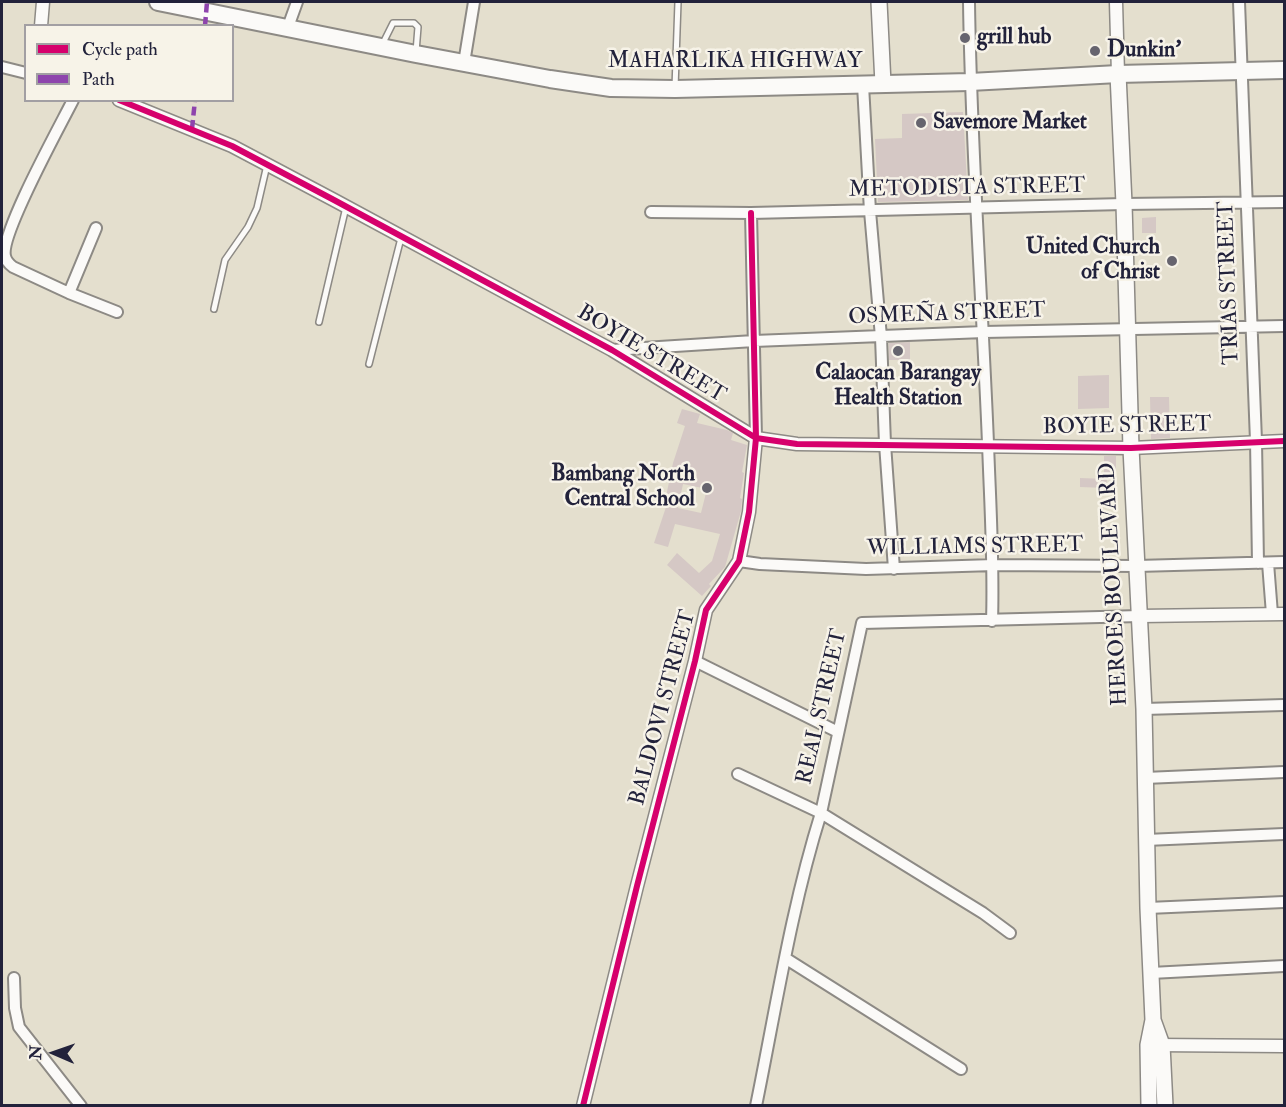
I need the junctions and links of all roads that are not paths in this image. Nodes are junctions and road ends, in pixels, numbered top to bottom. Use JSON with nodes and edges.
{"nodes":[{"id":1,"x":43,"y":2,"type":"edge"},
{"id":2,"x":159,"y":2,"type":"edge"},
{"id":3,"x":297,"y":2,"type":"edge"},
{"id":4,"x":474,"y":2,"type":"edge"},
{"id":5,"x":678,"y":2,"type":"edge"},
{"id":6,"x":879,"y":2,"type":"edge"},
{"id":7,"x":969,"y":2,"type":"edge"},
{"id":8,"x":1116,"y":2,"type":"edge"},
{"id":9,"x":1239,"y":2,"type":"edge"},
{"id":10,"x":41,"y":24,"type":"edge"},
{"id":11,"x":288,"y":27,"type":"junction"},
{"id":12,"x":382,"y":46,"type":"junction"},
{"id":13,"x":416,"y":54,"type":"junction"},
{"id":14,"x":464,"y":63,"type":"junction"},
{"id":15,"x":2,"y":67,"type":"edge"},
{"id":16,"x":1284,"y":70,"type":"edge"},
{"id":17,"x":1241,"y":71,"type":"junction"},
{"id":18,"x":24,"y":72,"type":"edge"},
{"id":19,"x":1118,"y":74,"type":"junction"},
{"id":20,"x":970,"y":82,"type":"junction"},
{"id":21,"x":883,"y":84,"type":"junction"},
{"id":22,"x":863,"y":85,"type":"junction"},
{"id":23,"x":675,"y":89,"type":"junction"},
{"id":24,"x":72,"y":102,"type":"edge"},
{"id":25,"x":123,"y":102,"type":"edge"},
{"id":26,"x":267,"y":165,"type":"junction"},
{"id":27,"x":1284,"y":202,"type":"edge"},
{"id":28,"x":1246,"y":203,"type":"junction"},
{"id":29,"x":1124,"y":204,"type":"junction"},
{"id":30,"x":346,"y":207,"type":"junction"},
{"id":31,"x":977,"y":208,"type":"junction"},
{"id":32,"x":870,"y":211,"type":"junction"},
{"id":33,"x":651,"y":212,"type":"dead end"},
{"id":34,"x":751,"y":213,"type":"junction"},
{"id":35,"x":96,"y":228,"type":"dead end"},
{"id":36,"x":401,"y":236,"type":"junction"},
{"id":37,"x":69,"y":293,"type":"junction"},
{"id":38,"x":214,"y":309,"type":"dead end"},
{"id":39,"x":117,"y":312,"type":"dead end"},
{"id":40,"x":319,"y":322,"type":"dead end"},
{"id":41,"x":1284,"y":326,"type":"edge"},
{"id":42,"x":1251,"y":327,"type":"junction"},
{"id":43,"x":1128,"y":329,"type":"junction"},
{"id":44,"x":984,"y":332,"type":"junction"},
{"id":45,"x":881,"y":337,"type":"junction"},
{"id":46,"x":754,"y":341,"type":"junction"},
{"id":47,"x":612,"y":350,"type":"junction"},
{"id":48,"x":369,"y":364,"type":"dead end"},
{"id":49,"x":756,"y":438,"type":"junction"},
{"id":50,"x":1256,"y":441,"type":"junction"},
{"id":51,"x":1284,"y":441,"type":"edge"},
{"id":52,"x":885,"y":444,"type":"junction"},
{"id":53,"x":988,"y":446,"type":"junction"},
{"id":54,"x":1131,"y":448,"type":"junction"},
{"id":55,"x":739,"y":561,"type":"junction"},
{"id":56,"x":1284,"y":562,"type":"edge"},
{"id":57,"x":1263,"y":563,"type":"junction"},
{"id":58,"x":994,"y":566,"type":"junction"},
{"id":59,"x":1137,"y":566,"type":"junction"},
{"id":60,"x":894,"y":569,"type":"junction"},
{"id":61,"x":1278,"y":614,"type":"edge"},
{"id":62,"x":1140,"y":616,"type":"junction"},
{"id":63,"x":992,"y":621,"type":"junction"},
{"id":64,"x":695,"y":661,"type":"junction"},
{"id":65,"x":1284,"y":705,"type":"edge"},
{"id":66,"x":1144,"y":709,"type":"junction"},
{"id":67,"x":838,"y":732,"type":"junction"},
{"id":68,"x":1284,"y":772,"type":"edge"},
{"id":69,"x":738,"y":774,"type":"dead end"},
{"id":70,"x":1145,"y":778,"type":"junction"},
{"id":71,"x":820,"y":813,"type":"junction"},
{"id":72,"x":1284,"y":834,"type":"edge"},
{"id":73,"x":1146,"y":840,"type":"junction"},
{"id":74,"x":1284,"y":902,"type":"edge"},
{"id":75,"x":1148,"y":908,"type":"junction"},
{"id":76,"x":1010,"y":933,"type":"dead end"},
{"id":77,"x":785,"y":958,"type":"junction"},
{"id":78,"x":1284,"y":966,"type":"edge"},
{"id":79,"x":1151,"y":973,"type":"junction"},
{"id":80,"x":15,"y":978,"type":"dead end"},
{"id":81,"x":1155,"y":1045,"type":"junction"},
{"id":82,"x":1284,"y":1046,"type":"edge"},
{"id":83,"x":961,"y":1069,"type":"dead end"},
{"id":84,"x":81,"y":1106,"type":"edge"},
{"id":85,"x":584,"y":1106,"type":"edge"},
{"id":86,"x":756,"y":1106,"type":"edge"},
{"id":87,"x":1149,"y":1106,"type":"edge"},
{"id":88,"x":1165,"y":1106,"type":"edge"}],
"edges":[{"from":1,"to":10,"type":"street"},
{"from":2,"to":11,"type":"main road","name":"MAHARLIKA HIGHWAY"},
{"from":3,"to":11,"type":"street"},
{"from":4,"to":14,"type":"street"},
{"from":5,"to":23,"type":"lane"},
{"from":6,"to":21,"type":"main road"},
{"from":7,"to":20,"type":"street"},
{"from":8,"to":19,"type":"street"},
{"from":9,"to":17,"type":"street","name":"TRIAS STREET"},
{"from":11,"to":12,"type":"main road","name":"MAHARLIKA HIGHWAY"},
{"from":12,"to":13,"type":"main road","name":"MAHARLIKA HIGHWAY"},
{"from":12,"to":13,"type":"lane"},
{"from":13,"to":14,"type":"main road","name":"MAHARLIKA HIGHWAY"},
{"from":14,"to":23,"type":"main road","name":"MAHARLIKA HIGHWAY"},
{"from":15,"to":18,"type":"street"},
{"from":16,"to":17,"type":"main road","name":"MAHARLIKA HIGHWAY"},
{"from":17,"to":19,"type":"main road","name":"MAHARLIKA HIGHWAY"},
{"from":17,"to":28,"type":"street","name":"TRIAS STREET"},
{"from":19,"to":20,"type":"main road","name":"MAHARLIKA HIGHWAY"},
{"from":19,"to":29,"type":"main road","name":"HEROES BOULEVARD"},
{"from":20,"to":21,"type":"main road","name":"MAHARLIKA HIGHWAY"},
{"from":20,"to":31,"type":"street"},
{"from":21,"to":22,"type":"main road","name":"MAHARLIKA HIGHWAY"},
{"from":22,"to":23,"type":"main road","name":"MAHARLIKA HIGHWAY"},
{"from":22,"to":32,"type":"street"},
{"from":24,"to":37,"type":"street"},
{"from":25,"to":26,"type":"street","name":"BOYIE STREET"},
{"from":26,"to":30,"type":"street","name":"BOYIE STREET"},
{"from":26,"to":38,"type":"lane"},
{"from":27,"to":28,"type":"street","name":"METODISTA STREET"},
{"from":28,"to":29,"type":"street","name":"METODISTA STREET"},
{"from":28,"to":42,"type":"street","name":"TRIAS STREET"},
{"from":29,"to":31,"type":"street","name":"METODISTA STREET"},
{"from":29,"to":43,"type":"main road","name":"HEROES BOULEVARD"},
{"from":30,"to":36,"type":"street","name":"BOYIE STREET"},
{"from":30,"to":40,"type":"lane"},
{"from":31,"to":32,"type":"street","name":"METODISTA STREET"},
{"from":31,"to":44,"type":"street"},
{"from":32,"to":34,"type":"street","name":"METODISTA STREET"},
{"from":32,"to":45,"type":"street"},
{"from":33,"to":34,"type":"street","name":"METODISTA STREET"},
{"from":34,"to":46,"type":"street","name":"BALDOVI STREET"},
{"from":35,"to":37,"type":"street"},
{"from":36,"to":47,"type":"street","name":"BOYIE STREET"},
{"from":36,"to":48,"type":"lane"},
{"from":37,"to":39,"type":"street"},
{"from":41,"to":42,"type":"street","name":"OSMEÑA STREET"},
{"from":42,"to":43,"type":"street","name":"OSMEÑA STREET"},
{"from":42,"to":50,"type":"street","name":"TRIAS STREET"},
{"from":43,"to":44,"type":"street","name":"OSMEÑA STREET"},
{"from":43,"to":54,"type":"main road","name":"HEROES BOULEVARD"},
{"from":44,"to":45,"type":"street","name":"OSMEÑA STREET"},
{"from":44,"to":53,"type":"street"},
{"from":45,"to":46,"type":"street","name":"OSMEÑA STREET"},
{"from":45,"to":52,"type":"street"},
{"from":46,"to":47,"type":"street","name":"OSMEÑA STREET"},
{"from":46,"to":49,"type":"street","name":"BALDOVI STREET"},
{"from":47,"to":49,"type":"street","name":"BOYIE STREET"},
{"from":49,"to":52,"type":"street","name":"BOYIE STREET"},
{"from":49,"to":55,"type":"street","name":"BALDOVI STREET"},
{"from":50,"to":51,"type":"street","name":"BOYIE STREET"},
{"from":50,"to":54,"type":"street","name":"BOYIE STREET"},
{"from":50,"to":57,"type":"street","name":"TRIAS STREET"},
{"from":52,"to":53,"type":"street","name":"BOYIE STREET"},
{"from":52,"to":60,"type":"street"},
{"from":53,"to":54,"type":"street","name":"BOYIE STREET"},
{"from":53,"to":58,"type":"street"},
{"from":54,"to":59,"type":"main road","name":"HEROES BOULEVARD"},
{"from":55,"to":60,"type":"street","name":"WILLIAMS STREET"},
{"from":55,"to":64,"type":"street","name":"BALDOVI STREET"},
{"from":56,"to":57,"type":"street","name":"WILLIAMS STREET"},
{"from":57,"to":59,"type":"street","name":"WILLIAMS STREET"},
{"from":57,"to":61,"type":"street","name":"TRIAS STREET"},
{"from":58,"to":59,"type":"street","name":"WILLIAMS STREET"},
{"from":58,"to":60,"type":"street","name":"WILLIAMS STREET"},
{"from":58,"to":63,"type":"street"},
{"from":59,"to":62,"type":"main road","name":"HEROES BOULEVARD"},
{"from":61,"to":62,"type":"street","name":"REAL STREET"},
{"from":62,"to":63,"type":"street","name":"REAL STREET"},
{"from":62,"to":66,"type":"main road","name":"HEROES BOULEVARD"},
{"from":63,"to":67,"type":"street","name":"REAL STREET"},
{"from":64,"to":67,"type":"street"},
{"from":64,"to":85,"type":"street","name":"BALDOVI STREET"},
{"from":65,"to":66,"type":"street"},
{"from":66,"to":70,"type":"main road","name":"HEROES BOULEVARD"},
{"from":67,"to":71,"type":"street","name":"REAL STREET"},
{"from":68,"to":70,"type":"street"},
{"from":69,"to":71,"type":"street"},
{"from":70,"to":73,"type":"main road","name":"HEROES BOULEVARD"},
{"from":71,"to":76,"type":"street"},
{"from":71,"to":77,"type":"street","name":"REAL STREET"},
{"from":72,"to":73,"type":"street"},
{"from":73,"to":75,"type":"main road","name":"HEROES BOULEVARD"},
{"from":74,"to":75,"type":"street"},
{"from":75,"to":79,"type":"main road","name":"HEROES BOULEVARD"},
{"from":77,"to":83,"type":"street"},
{"from":77,"to":86,"type":"street","name":"REAL STREET"},
{"from":78,"to":79,"type":"street"},
{"from":79,"to":81,"type":"main road","name":"HEROES BOULEVARD"},
{"from":80,"to":84,"type":"street"},
{"from":81,"to":82,"type":"street"},
{"from":81,"to":87,"type":"main road","name":"HEROES BOULEVARD"},
{"from":81,"to":88,"type":"main road","name":"HEROES BOULEVARD"}]}
